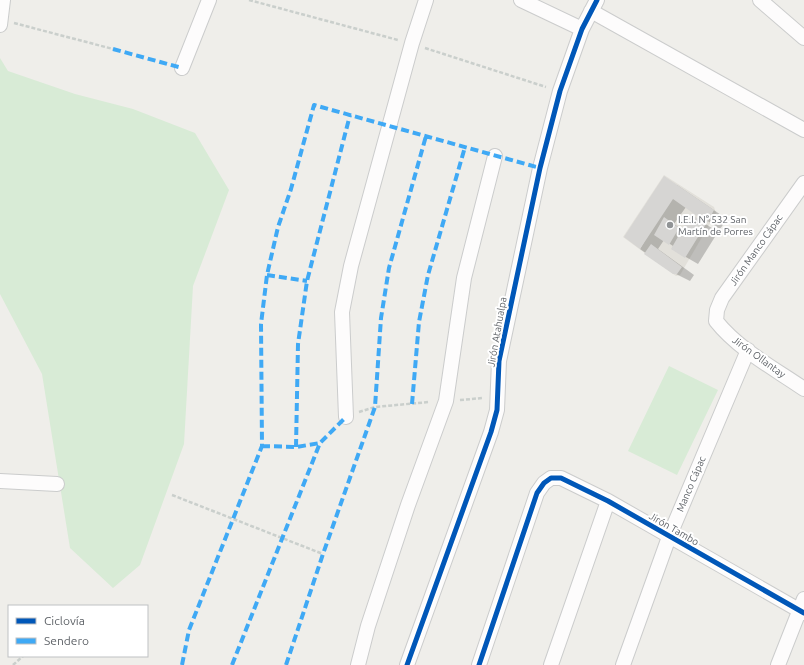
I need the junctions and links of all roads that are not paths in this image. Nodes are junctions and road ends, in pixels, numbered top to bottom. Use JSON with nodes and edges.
{"nodes":[{"id":1,"x":3,"y":0,"type":"edge"},
{"id":2,"x":209,"y":0,"type":"edge"},
{"id":3,"x":426,"y":0,"type":"edge"},
{"id":4,"x":521,"y":0,"type":"edge"},
{"id":5,"x":760,"y":0,"type":"edge"},
{"id":6,"x":594,"y":6,"type":"edge"},
{"id":7,"x":1,"y":23,"type":"edge"},
{"id":8,"x":582,"y":29,"type":"junction"},
{"id":9,"x":804,"y":38,"type":"edge"},
{"id":10,"x":182,"y":68,"type":"dead end"},
{"id":11,"x":804,"y":130,"type":"edge"},
{"id":12,"x":495,"y":156,"type":"dead end"},
{"id":13,"x":804,"y":182,"type":"edge"},
{"id":14,"x":716,"y":321,"type":"joint"},
{"id":15,"x":748,"y":350,"type":"junction"},
{"id":16,"x":804,"y":389,"type":"edge"},
{"id":17,"x":346,"y":417,"type":"road end"},
{"id":18,"x":0,"y":481,"type":"edge"},
{"id":19,"x":57,"y":484,"type":"dead end"},
{"id":20,"x":608,"y":501,"type":"junction"},
{"id":21,"x":669,"y":537,"type":"junction"},
{"id":22,"x":802,"y":608,"type":"edge"},
{"id":23,"x":358,"y":665,"type":"edge"},
{"id":24,"x":407,"y":665,"type":"edge"},
{"id":25,"x":479,"y":665,"type":"edge"},
{"id":26,"x":551,"y":665,"type":"edge"},
{"id":27,"x":623,"y":665,"type":"edge"},
{"id":28,"x":778,"y":665,"type":"edge"}],
"edges":[{"from":1,"to":7,"type":"street"},
{"from":2,"to":10,"type":"street"},
{"from":3,"to":17,"type":"street"},
{"from":4,"to":8,"type":"street"},
{"from":5,"to":9,"type":"street"},
{"from":6,"to":8,"type":"street","name":"Jirón Atahualpa"},
{"from":6,"to":11,"type":"street"},
{"from":8,"to":24,"type":"street","name":"Jirón Atahualpa"},
{"from":12,"to":23,"type":"street"},
{"from":13,"to":14,"type":"street","name":"Jirón Manco Cápac"},
{"from":14,"to":15,"type":"street","name":"Jirón Ollantay"},
{"from":15,"to":16,"type":"street","name":"Jirón Ollantay"},
{"from":15,"to":21,"type":"street","name":"Manco Cápac"},
{"from":18,"to":19,"type":"street"},
{"from":20,"to":21,"type":"street","name":"Jirón Tambo"},
{"from":20,"to":25,"type":"street","name":"Jirón Tambo"},
{"from":20,"to":26,"type":"street"},
{"from":21,"to":22,"type":"street","name":"Jirón Tambo"},
{"from":21,"to":27,"type":"street","name":"Manco Cápac"},
{"from":22,"to":28,"type":"street"}]}
